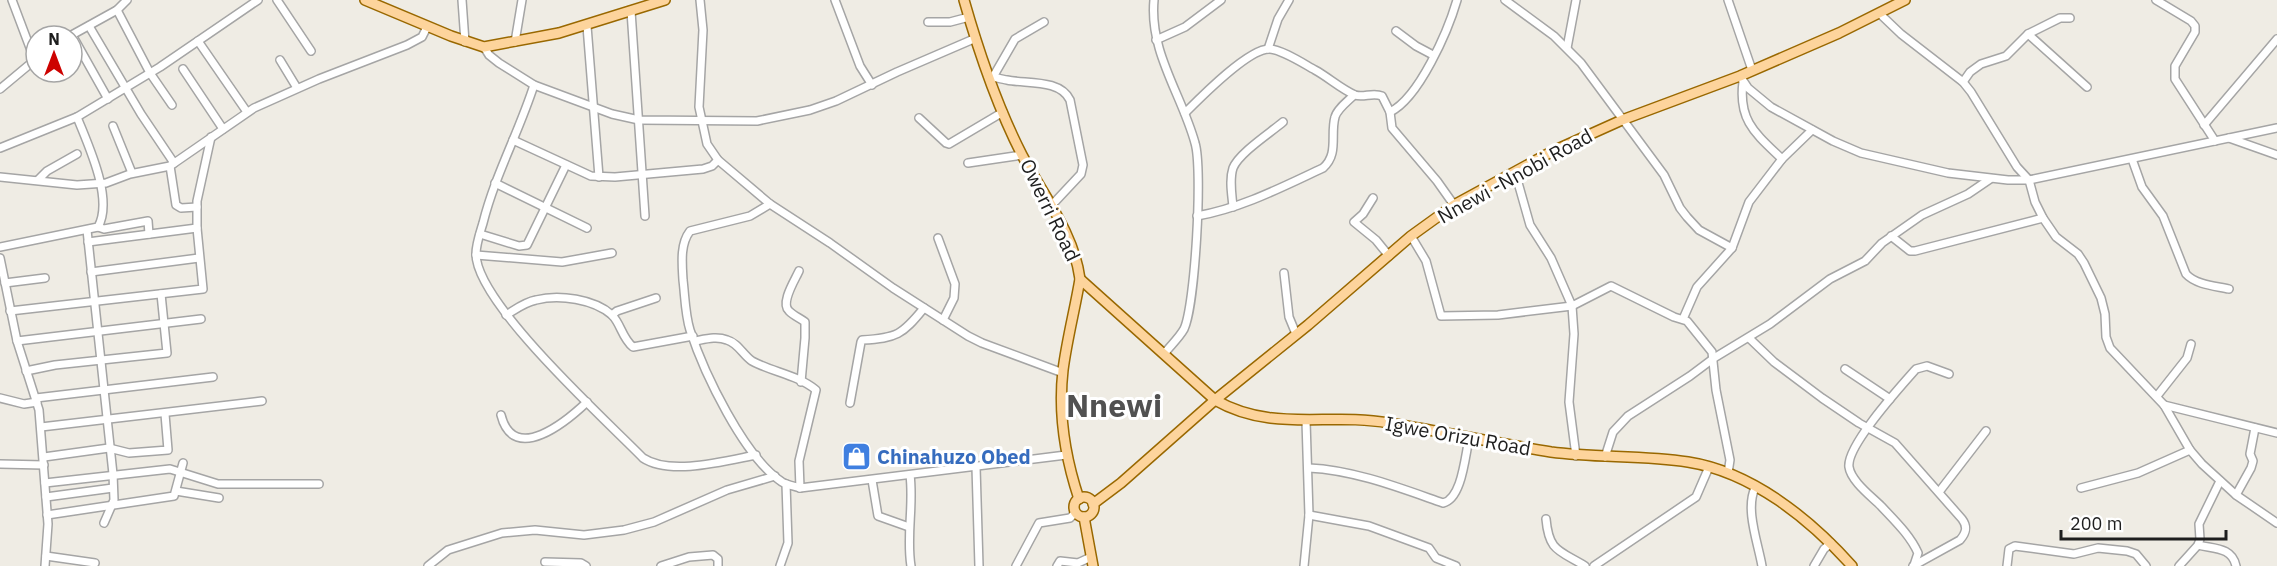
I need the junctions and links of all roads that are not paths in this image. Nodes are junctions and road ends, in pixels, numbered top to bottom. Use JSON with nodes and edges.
{"nodes":[{"id":1,"x":12,"y":0,"type":"edge"},
{"id":2,"x":127,"y":0,"type":"edge"},
{"id":3,"x":258,"y":0,"type":"edge"},
{"id":4,"x":277,"y":0,"type":"edge"},
{"id":5,"x":365,"y":0,"type":"edge"},
{"id":6,"x":462,"y":0,"type":"edge"},
{"id":7,"x":522,"y":0,"type":"edge"},
{"id":8,"x":665,"y":0,"type":"edge"},
{"id":9,"x":700,"y":0,"type":"edge"},
{"id":10,"x":835,"y":0,"type":"edge"},
{"id":11,"x":964,"y":0,"type":"edge"},
{"id":12,"x":1154,"y":0,"type":"edge"},
{"id":13,"x":1221,"y":0,"type":"edge"},
{"id":14,"x":1289,"y":0,"type":"edge"},
{"id":15,"x":1457,"y":0,"type":"edge"},
{"id":16,"x":1504,"y":0,"type":"edge"},
{"id":17,"x":1576,"y":0,"type":"edge"},
{"id":18,"x":1728,"y":0,"type":"edge"},
{"id":19,"x":1905,"y":0,"type":"edge"},
{"id":20,"x":2156,"y":0,"type":"edge"},
{"id":21,"x":385,"y":4,"type":"edge"},
{"id":22,"x":117,"y":10,"type":"junction"},
{"id":23,"x":631,"y":11,"type":"junction"},
{"id":24,"x":1879,"y":13,"type":"junction"},
{"id":25,"x":969,"y":17,"type":"junction"},
{"id":26,"x":2070,"y":18,"type":"dead end"},
{"id":27,"x":1044,"y":21,"type":"dead end"},
{"id":28,"x":928,"y":22,"type":"dead end"},
{"id":29,"x":89,"y":26,"type":"junction"},
{"id":30,"x":587,"y":26,"type":"junction"},
{"id":31,"x":427,"y":27,"type":"junction"},
{"id":32,"x":84,"y":28,"type":"edge"},
{"id":33,"x":24,"y":31,"type":"edge"},
{"id":34,"x":1396,"y":31,"type":"dead end"},
{"id":35,"x":2028,"y":34,"type":"junction"},
{"id":36,"x":976,"y":38,"type":"junction"},
{"id":37,"x":2277,"y":39,"type":"edge"},
{"id":38,"x":1156,"y":40,"type":"junction"},
{"id":39,"x":198,"y":41,"type":"junction"},
{"id":40,"x":465,"y":42,"type":"junction"},
{"id":41,"x":514,"y":42,"type":"junction"},
{"id":42,"x":484,"y":47,"type":"junction"},
{"id":43,"x":1567,"y":48,"type":"junction"},
{"id":44,"x":1268,"y":49,"type":"junction"},
{"id":45,"x":311,"y":51,"type":"dead end"},
{"id":46,"x":1433,"y":55,"type":"junction"},
{"id":47,"x":84,"y":57,"type":"edge"},
{"id":48,"x":280,"y":60,"type":"dead end"},
{"id":49,"x":24,"y":69,"type":"edge"},
{"id":50,"x":183,"y":69,"type":"dead end"},
{"id":51,"x":1752,"y":70,"type":"junction"},
{"id":52,"x":150,"y":73,"type":"junction"},
{"id":53,"x":991,"y":76,"type":"junction"},
{"id":54,"x":1742,"y":78,"type":"junction"},
{"id":55,"x":1963,"y":82,"type":"junction"},
{"id":56,"x":534,"y":85,"type":"junction"},
{"id":57,"x":872,"y":85,"type":"junction"},
{"id":58,"x":2087,"y":87,"type":"dead end"},
{"id":59,"x":126,"y":88,"type":"junction"},
{"id":60,"x":297,"y":88,"type":"junction"},
{"id":61,"x":0,"y":89,"type":"edge"},
{"id":62,"x":1354,"y":94,"type":"junction"},
{"id":63,"x":108,"y":99,"type":"junction"},
{"id":64,"x":172,"y":105,"type":"dead end"},
{"id":65,"x":592,"y":107,"type":"junction"},
{"id":66,"x":247,"y":112,"type":"junction"},
{"id":67,"x":1003,"y":112,"type":"junction"},
{"id":68,"x":1390,"y":112,"type":"junction"},
{"id":69,"x":1185,"y":113,"type":"junction"},
{"id":70,"x":77,"y":117,"type":"junction"},
{"id":71,"x":919,"y":118,"type":"dead end"},
{"id":72,"x":639,"y":120,"type":"junction"},
{"id":73,"x":1622,"y":120,"type":"junction"},
{"id":74,"x":701,"y":121,"type":"junction"},
{"id":75,"x":1283,"y":122,"type":"dead end"},
{"id":76,"x":2204,"y":125,"type":"junction"},
{"id":77,"x":113,"y":126,"type":"dead end"},
{"id":78,"x":2277,"y":128,"type":"edge"},
{"id":79,"x":223,"y":129,"type":"junction"},
{"id":80,"x":1812,"y":129,"type":"junction"},
{"id":81,"x":211,"y":137,"type":"junction"},
{"id":82,"x":2229,"y":138,"type":"junction"},
{"id":83,"x":513,"y":140,"type":"junction"},
{"id":84,"x":2215,"y":141,"type":"junction"},
{"id":85,"x":0,"y":148,"type":"edge"},
{"id":86,"x":77,"y":154,"type":"dead end"},
{"id":87,"x":1022,"y":155,"type":"junction"},
{"id":88,"x":2277,"y":155,"type":"edge"},
{"id":89,"x":1782,"y":159,"type":"junction"},
{"id":90,"x":2132,"y":159,"type":"junction"},
{"id":91,"x":718,"y":160,"type":"junction"},
{"id":92,"x":968,"y":163,"type":"dead end"},
{"id":93,"x":172,"y":164,"type":"junction"},
{"id":94,"x":566,"y":165,"type":"junction"},
{"id":95,"x":1515,"y":172,"type":"junction"},
{"id":96,"x":132,"y":174,"type":"junction"},
{"id":97,"x":642,"y":174,"type":"junction"},
{"id":98,"x":0,"y":177,"type":"edge"},
{"id":99,"x":599,"y":177,"type":"junction"},
{"id":100,"x":1990,"y":179,"type":"junction"},
{"id":101,"x":38,"y":180,"type":"junction"},
{"id":102,"x":2029,"y":180,"type":"junction"},
{"id":103,"x":102,"y":182,"type":"junction"},
{"id":104,"x":495,"y":183,"type":"junction"},
{"id":105,"x":1373,"y":198,"type":"dead end"},
{"id":106,"x":770,"y":204,"type":"junction"},
{"id":107,"x":1454,"y":205,"type":"junction"},
{"id":108,"x":1051,"y":206,"type":"junction"},
{"id":109,"x":197,"y":207,"type":"junction"},
{"id":110,"x":1233,"y":207,"type":"junction"},
{"id":111,"x":545,"y":209,"type":"junction"},
{"id":112,"x":645,"y":216,"type":"dead end"},
{"id":113,"x":1197,"y":216,"type":"junction"},
{"id":114,"x":2043,"y":219,"type":"junction"},
{"id":115,"x":98,"y":227,"type":"junction"},
{"id":116,"x":197,"y":228,"type":"junction"},
{"id":117,"x":587,"y":228,"type":"dead end"},
{"id":118,"x":87,"y":230,"type":"junction"},
{"id":119,"x":149,"y":234,"type":"junction"},
{"id":120,"x":480,"y":234,"type":"junction"},
{"id":121,"x":1411,"y":236,"type":"junction"},
{"id":122,"x":1891,"y":236,"type":"junction"},
{"id":123,"x":938,"y":238,"type":"dead end"},
{"id":124,"x":88,"y":243,"type":"junction"},
{"id":125,"x":0,"y":247,"type":"edge"},
{"id":126,"x":1732,"y":248,"type":"junction"},
{"id":127,"x":612,"y":253,"type":"dead end"},
{"id":128,"x":476,"y":255,"type":"junction"},
{"id":129,"x":1389,"y":256,"type":"junction"},
{"id":130,"x":0,"y":258,"type":"edge"},
{"id":131,"x":199,"y":258,"type":"junction"},
{"id":132,"x":799,"y":271,"type":"dead end"},
{"id":133,"x":91,"y":272,"type":"junction"},
{"id":134,"x":1284,"y":273,"type":"dead end"},
{"id":135,"x":45,"y":278,"type":"dead end"},
{"id":136,"x":1080,"y":279,"type":"junction"},
{"id":137,"x":5,"y":283,"type":"junction"},
{"id":138,"x":2229,"y":289,"type":"dead end"},
{"id":139,"x":161,"y":294,"type":"junction"},
{"id":140,"x":656,"y":298,"type":"dead end"},
{"id":141,"x":93,"y":302,"type":"junction"},
{"id":142,"x":1572,"y":306,"type":"junction"},
{"id":143,"x":924,"y":308,"type":"junction"},
{"id":144,"x":10,"y":311,"type":"junction"},
{"id":145,"x":506,"y":315,"type":"junction"},
{"id":146,"x":612,"y":315,"type":"junction"},
{"id":147,"x":201,"y":319,"type":"dead end"},
{"id":148,"x":1683,"y":319,"type":"junction"},
{"id":149,"x":943,"y":320,"type":"junction"},
{"id":150,"x":165,"y":323,"type":"junction"},
{"id":151,"x":96,"y":330,"type":"junction"},
{"id":152,"x":1296,"y":334,"type":"junction"},
{"id":153,"x":1749,"y":338,"type":"junction"},
{"id":154,"x":694,"y":339,"type":"junction"},
{"id":155,"x":16,"y":341,"type":"junction"},
{"id":156,"x":2191,"y":344,"type":"dead end"},
{"id":157,"x":1164,"y":354,"type":"junction"},
{"id":158,"x":1714,"y":358,"type":"junction"},
{"id":159,"x":99,"y":360,"type":"junction"},
{"id":160,"x":1845,"y":369,"type":"dead end"},
{"id":161,"x":26,"y":370,"type":"junction"},
{"id":162,"x":1063,"y":373,"type":"junction"},
{"id":163,"x":1949,"y":374,"type":"dead end"},
{"id":164,"x":213,"y":377,"type":"dead end"},
{"id":165,"x":801,"y":382,"type":"junction"},
{"id":166,"x":103,"y":390,"type":"junction"},
{"id":167,"x":2157,"y":396,"type":"junction"},
{"id":168,"x":0,"y":398,"type":"edge"},
{"id":169,"x":1890,"y":399,"type":"junction"},
{"id":170,"x":36,"y":400,"type":"junction"},
{"id":171,"x":1215,"y":400,"type":"junction"},
{"id":172,"x":262,"y":401,"type":"dead end"},
{"id":173,"x":587,"y":402,"type":"junction"},
{"id":174,"x":850,"y":404,"type":"dead end"},
{"id":175,"x":2164,"y":405,"type":"junction"},
{"id":176,"x":165,"y":414,"type":"junction"},
{"id":177,"x":501,"y":415,"type":"dead end"},
{"id":178,"x":106,"y":418,"type":"junction"},
{"id":179,"x":1306,"y":422,"type":"junction"},
{"id":180,"x":40,"y":427,"type":"junction"},
{"id":181,"x":1868,"y":428,"type":"junction"},
{"id":182,"x":2255,"y":428,"type":"junction"},
{"id":183,"x":1986,"y":431,"type":"dead end"},
{"id":184,"x":2277,"y":433,"type":"edge"},
{"id":185,"x":1469,"y":439,"type":"junction"},
{"id":186,"x":110,"y":448,"type":"junction"},
{"id":187,"x":2190,"y":450,"type":"junction"},
{"id":188,"x":756,"y":455,"type":"junction"},
{"id":189,"x":1066,"y":455,"type":"junction"},
{"id":190,"x":1576,"y":456,"type":"junction"},
{"id":191,"x":1605,"y":457,"type":"junction"},
{"id":192,"x":44,"y":461,"type":"junction"},
{"id":193,"x":183,"y":463,"type":"dead end"},
{"id":194,"x":0,"y":464,"type":"edge"},
{"id":195,"x":976,"y":467,"type":"junction"},
{"id":196,"x":1709,"y":467,"type":"junction"},
{"id":197,"x":1309,"y":468,"type":"junction"},
{"id":198,"x":180,"y":473,"type":"junction"},
{"id":199,"x":1728,"y":473,"type":"junction"},
{"id":200,"x":113,"y":474,"type":"junction"},
{"id":201,"x":910,"y":475,"type":"junction"},
{"id":202,"x":775,"y":476,"type":"junction"},
{"id":203,"x":872,"y":480,"type":"junction"},
{"id":204,"x":2220,"y":481,"type":"junction"},
{"id":205,"x":45,"y":483,"type":"junction"},
{"id":206,"x":319,"y":484,"type":"dead end"},
{"id":207,"x":786,"y":484,"type":"junction"},
{"id":208,"x":113,"y":488,"type":"junction"},
{"id":209,"x":800,"y":488,"type":"junction"},
{"id":210,"x":1755,"y":488,"type":"junction"},
{"id":211,"x":2081,"y":488,"type":"dead end"},
{"id":212,"x":176,"y":491,"type":"junction"},
{"id":213,"x":1939,"y":492,"type":"junction"},
{"id":214,"x":2236,"y":495,"type":"junction"},
{"id":215,"x":46,"y":497,"type":"junction"},
{"id":216,"x":219,"y":498,"type":"dead end"},
{"id":217,"x":1079,"y":499,"type":"junction"},
{"id":218,"x":1093,"y":504,"type":"junction"},
{"id":219,"x":112,"y":505,"type":"junction"},
{"id":220,"x":47,"y":515,"type":"junction"},
{"id":221,"x":1080,"y":515,"type":"junction"},
{"id":222,"x":1309,"y":515,"type":"junction"},
{"id":223,"x":1546,"y":519,"type":"dead end"},
{"id":224,"x":104,"y":523,"type":"dead end"},
{"id":225,"x":2277,"y":523,"type":"edge"},
{"id":226,"x":909,"y":527,"type":"junction"},
{"id":227,"x":1831,"y":543,"type":"junction"},
{"id":228,"x":2198,"y":545,"type":"junction"},
{"id":229,"x":46,"y":556,"type":"junction"},
{"id":230,"x":545,"y":562,"type":"dead end"},
{"id":231,"x":1092,"y":562,"type":"edge"},
{"id":232,"x":95,"y":563,"type":"dead end"},
{"id":233,"x":909,"y":565,"type":"edge"},
{"id":234,"x":45,"y":566,"type":"edge"},
{"id":235,"x":429,"y":566,"type":"edge"},
{"id":236,"x":586,"y":566,"type":"edge"},
{"id":237,"x":661,"y":566,"type":"edge"},
{"id":238,"x":718,"y":566,"type":"edge"},
{"id":239,"x":780,"y":566,"type":"edge"},
{"id":240,"x":979,"y":566,"type":"edge"},
{"id":241,"x":1016,"y":566,"type":"edge"},
{"id":242,"x":1057,"y":566,"type":"edge"},
{"id":243,"x":1304,"y":566,"type":"edge"},
{"id":244,"x":1456,"y":566,"type":"edge"},
{"id":245,"x":1585,"y":566,"type":"edge"},
{"id":246,"x":1594,"y":566,"type":"edge"},
{"id":247,"x":1762,"y":566,"type":"edge"},
{"id":248,"x":1814,"y":566,"type":"edge"},
{"id":249,"x":1852,"y":566,"type":"edge"},
{"id":250,"x":1914,"y":566,"type":"edge"},
{"id":251,"x":2007,"y":566,"type":"edge"},
{"id":252,"x":2146,"y":566,"type":"edge"},
{"id":253,"x":2179,"y":566,"type":"edge"},
{"id":254,"x":2236,"y":566,"type":"edge"}],
"edges":[{"from":1,"to":33,"type":"street"},
{"from":2,"to":22,"type":"street"},
{"from":3,"to":39,"type":"street"},
{"from":4,"to":45,"type":"street"},
{"from":5,"to":21,"type":"main road"},
{"from":6,"to":40,"type":"street"},
{"from":7,"to":41,"type":"street"},
{"from":8,"to":23,"type":"main road"},
{"from":9,"to":74,"type":"street"},
{"from":10,"to":57,"type":"street"},
{"from":11,"to":25,"type":"main road","name":"Owerri Road"},
{"from":12,"to":38,"type":"street"},
{"from":13,"to":38,"type":"street"},
{"from":14,"to":44,"type":"street"},
{"from":15,"to":46,"type":"street"},
{"from":16,"to":43,"type":"street"},
{"from":17,"to":43,"type":"street"},
{"from":18,"to":51,"type":"street"},
{"from":19,"to":24,"type":"main road","name":"Nnewi -Nnobi Road"},
{"from":20,"to":76,"type":"street"},
{"from":21,"to":31,"type":"main road"},
{"from":22,"to":29,"type":"street"},
{"from":22,"to":52,"type":"street"},
{"from":23,"to":30,"type":"main road"},
{"from":23,"to":72,"type":"street"},
{"from":24,"to":51,"type":"main road","name":"Nnewi -Nnobi Road"},
{"from":24,"to":55,"type":"street"},
{"from":25,"to":28,"type":"street"},
{"from":25,"to":36,"type":"main road","name":"Owerri Road"},
{"from":26,"to":35,"type":"street"},
{"from":27,"to":53,"type":"street"},
{"from":29,"to":32,"type":"street"},
{"from":29,"to":59,"type":"street"},
{"from":30,"to":41,"type":"main road"},
{"from":30,"to":65,"type":"street"},
{"from":31,"to":40,"type":"main road"},
{"from":31,"to":60,"type":"street"},
{"from":34,"to":46,"type":"street"},
{"from":35,"to":55,"type":"street"},
{"from":35,"to":58,"type":"street"},
{"from":36,"to":53,"type":"main road","name":"Owerri Road"},
{"from":36,"to":57,"type":"street"},
{"from":37,"to":76,"type":"street"},
{"from":38,"to":69,"type":"street"},
{"from":39,"to":52,"type":"street"},
{"from":39,"to":66,"type":"street"},
{"from":40,"to":42,"type":"main road"},
{"from":41,"to":42,"type":"main road"},
{"from":42,"to":56,"type":"street"},
{"from":43,"to":73,"type":"street"},
{"from":44,"to":62,"type":"street"},
{"from":44,"to":69,"type":"street"},
{"from":46,"to":68,"type":"street"},
{"from":47,"to":63,"type":"street"},
{"from":48,"to":60,"type":"street"},
{"from":49,"to":61,"type":"street"},
{"from":50,"to":79,"type":"street"},
{"from":51,"to":54,"type":"main road","name":"Nnewi -Nnobi Road"},
{"from":52,"to":59,"type":"street"},
{"from":52,"to":64,"type":"street"},
{"from":53,"to":67,"type":"main road","name":"Owerri Road"},
{"from":53,"to":108,"type":"street"},
{"from":54,"to":73,"type":"main road","name":"Nnewi -Nnobi Road"},
{"from":54,"to":80,"type":"street"},
{"from":54,"to":89,"type":"street"},
{"from":55,"to":102,"type":"street"},
{"from":56,"to":65,"type":"street"},
{"from":56,"to":83,"type":"street"},
{"from":57,"to":74,"type":"street"},
{"from":59,"to":63,"type":"street"},
{"from":59,"to":93,"type":"street"},
{"from":60,"to":66,"type":"street"},
{"from":62,"to":68,"type":"street"},
{"from":62,"to":110,"type":"street"},
{"from":63,"to":70,"type":"street"},
{"from":65,"to":72,"type":"street"},
{"from":65,"to":99,"type":"street"},
{"from":66,"to":79,"type":"street"},
{"from":67,"to":71,"type":"street"},
{"from":67,"to":87,"type":"main road","name":"Owerri Road"},
{"from":68,"to":107,"type":"street"},
{"from":69,"to":113,"type":"street"},
{"from":70,"to":85,"type":"street"},
{"from":70,"to":103,"type":"street"},
{"from":72,"to":74,"type":"street"},
{"from":72,"to":97,"type":"street"},
{"from":73,"to":95,"type":"main road","name":"Nnewi -Nnobi Road"},
{"from":73,"to":126,"type":"street"},
{"from":74,"to":91,"type":"street"},
{"from":75,"to":110,"type":"street"},
{"from":76,"to":84,"type":"street"},
{"from":77,"to":96,"type":"street"},
{"from":78,"to":82,"type":"street"},
{"from":79,"to":81,"type":"street"},
{"from":80,"to":89,"type":"street"},
{"from":80,"to":100,"type":"street"},
{"from":81,"to":93,"type":"street"},
{"from":81,"to":109,"type":"street"},
{"from":82,"to":84,"type":"street"},
{"from":82,"to":88,"type":"street"},
{"from":83,"to":94,"type":"street"},
{"from":83,"to":104,"type":"street"},
{"from":84,"to":90,"type":"street"},
{"from":86,"to":101,"type":"street"},
{"from":87,"to":92,"type":"street"},
{"from":87,"to":108,"type":"main road","name":"Owerri Road"},
{"from":89,"to":126,"type":"street"},
{"from":90,"to":102,"type":"street"},
{"from":90,"to":138,"type":"street"},
{"from":91,"to":97,"type":"street"},
{"from":91,"to":106,"type":"street"},
{"from":93,"to":96,"type":"street"},
{"from":93,"to":109,"type":"street"},
{"from":94,"to":99,"type":"street"},
{"from":94,"to":111,"type":"street"},
{"from":95,"to":107,"type":"main road","name":"Nnewi -Nnobi Road"},
{"from":95,"to":142,"type":"street"},
{"from":96,"to":103,"type":"street"},
{"from":97,"to":99,"type":"street"},
{"from":97,"to":112,"type":"street"},
{"from":98,"to":101,"type":"street"},
{"from":100,"to":102,"type":"street"},
{"from":100,"to":122,"type":"street"},
{"from":101,"to":103,"type":"street"},
{"from":102,"to":114,"type":"street"},
{"from":103,"to":115,"type":"street"},
{"from":104,"to":111,"type":"street"},
{"from":104,"to":120,"type":"street"},
{"from":105,"to":129,"type":"street"},
{"from":106,"to":143,"type":"street"},
{"from":106,"to":154,"type":"street"},
{"from":107,"to":121,"type":"main road","name":"Nnewi -Nnobi Road"},
{"from":108,"to":136,"type":"main road","name":"Owerri Road"},
{"from":109,"to":116,"type":"street"},
{"from":110,"to":113,"type":"street"},
{"from":111,"to":117,"type":"street"},
{"from":111,"to":120,"type":"street"},
{"from":113,"to":157,"type":"street"},
{"from":114,"to":122,"type":"street"},
{"from":114,"to":167,"type":"street"},
{"from":115,"to":118,"type":"street"},
{"from":115,"to":119,"type":"street"},
{"from":116,"to":119,"type":"street"},
{"from":116,"to":131,"type":"street"},
{"from":118,"to":124,"type":"street"},
{"from":118,"to":125,"type":"street"},
{"from":119,"to":124,"type":"street"},
{"from":120,"to":128,"type":"street"},
{"from":121,"to":129,"type":"main road","name":"Nnewi -Nnobi Road"},
{"from":121,"to":142,"type":"street"},
{"from":122,"to":153,"type":"street"},
{"from":123,"to":149,"type":"street"},
{"from":124,"to":133,"type":"street"},
{"from":126,"to":148,"type":"street"},
{"from":127,"to":128,"type":"street"},
{"from":128,"to":145,"type":"street"},
{"from":129,"to":152,"type":"main road","name":"Nnewi -Nnobi Road"},
{"from":130,"to":137,"type":"street"},
{"from":131,"to":133,"type":"street"},
{"from":131,"to":139,"type":"street"},
{"from":132,"to":165,"type":"street"},
{"from":133,"to":141,"type":"street"},
{"from":134,"to":152,"type":"street"},
{"from":135,"to":137,"type":"street"},
{"from":136,"to":157,"type":"main road","name":"Igwe Orizu Road"},
{"from":136,"to":162,"type":"main road","name":"Owerri Road"},
{"from":137,"to":144,"type":"street"},
{"from":139,"to":141,"type":"street"},
{"from":139,"to":150,"type":"street"},
{"from":140,"to":146,"type":"street"},
{"from":141,"to":144,"type":"street"},
{"from":141,"to":151,"type":"street"},
{"from":142,"to":148,"type":"street"},
{"from":142,"to":190,"type":"street"},
{"from":143,"to":149,"type":"street"},
{"from":143,"to":174,"type":"street"},
{"from":144,"to":155,"type":"street"},
{"from":145,"to":146,"type":"street"},
{"from":145,"to":173,"type":"street"},
{"from":146,"to":154,"type":"street"},
{"from":147,"to":150,"type":"street"},
{"from":148,"to":158,"type":"street"},
{"from":149,"to":162,"type":"street"},
{"from":150,"to":151,"type":"street"},
{"from":150,"to":159,"type":"street"},
{"from":151,"to":155,"type":"street"},
{"from":151,"to":159,"type":"street"},
{"from":152,"to":171,"type":"main road","name":"Nnewi -Nnobi Road"},
{"from":153,"to":158,"type":"street"},
{"from":153,"to":181,"type":"street"},
{"from":154,"to":165,"type":"street"},
{"from":154,"to":188,"type":"street"},
{"from":155,"to":161,"type":"street"},
{"from":156,"to":167,"type":"street"},
{"from":157,"to":171,"type":"main road","name":"Igwe Orizu Road"},
{"from":158,"to":191,"type":"street"},
{"from":158,"to":199,"type":"street"},
{"from":159,"to":161,"type":"street"},
{"from":159,"to":166,"type":"street"},
{"from":160,"to":169,"type":"street"},
{"from":161,"to":170,"type":"street"},
{"from":162,"to":189,"type":"main road","name":"Owerri Road"},
{"from":163,"to":169,"type":"street"},
{"from":164,"to":166,"type":"street"},
{"from":165,"to":209,"type":"street"},
{"from":166,"to":170,"type":"street"},
{"from":166,"to":178,"type":"street"},
{"from":167,"to":175,"type":"street"},
{"from":168,"to":170,"type":"street"},
{"from":169,"to":181,"type":"street"},
{"from":170,"to":180,"type":"street"},
{"from":171,"to":179,"type":"main road","name":"Igwe Orizu Road"},
{"from":171,"to":218,"type":"main road","name":"Nnewi -Nnobi Road"},
{"from":172,"to":176,"type":"street"},
{"from":173,"to":177,"type":"street"},
{"from":173,"to":188,"type":"street"},
{"from":175,"to":182,"type":"street"},
{"from":175,"to":187,"type":"street"},
{"from":176,"to":178,"type":"street"},
{"from":176,"to":186,"type":"street"},
{"from":178,"to":180,"type":"street"},
{"from":178,"to":186,"type":"street"},
{"from":179,"to":185,"type":"main road","name":"Igwe Orizu Road"},
{"from":179,"to":197,"type":"street"},
{"from":180,"to":192,"type":"street"},
{"from":181,"to":213,"type":"street"},
{"from":181,"to":250,"type":"street"},
{"from":182,"to":184,"type":"street"},
{"from":182,"to":214,"type":"street"},
{"from":183,"to":213,"type":"street"},
{"from":185,"to":190,"type":"main road","name":"Igwe Orizu Road"},
{"from":185,"to":197,"type":"street"},
{"from":186,"to":192,"type":"street"},
{"from":186,"to":200,"type":"street"},
{"from":187,"to":204,"type":"street"},
{"from":187,"to":211,"type":"street"},
{"from":188,"to":202,"type":"street"},
{"from":189,"to":195,"type":"street"},
{"from":189,"to":217,"type":"main road","name":"Owerri Road"},
{"from":190,"to":191,"type":"main road","name":"Igwe Orizu Road"},
{"from":191,"to":196,"type":"main road","name":"Igwe Orizu Road"},
{"from":192,"to":194,"type":"street"},
{"from":192,"to":205,"type":"street"},
{"from":193,"to":198,"type":"street"},
{"from":195,"to":201,"type":"street"},
{"from":195,"to":240,"type":"street"},
{"from":196,"to":199,"type":"main road","name":"Igwe Orizu Road"},
{"from":196,"to":246,"type":"street"},
{"from":197,"to":222,"type":"street"},
{"from":198,"to":200,"type":"street"},
{"from":198,"to":206,"type":"street"},
{"from":198,"to":212,"type":"street"},
{"from":199,"to":210,"type":"main road","name":"Igwe Orizu Road"},
{"from":200,"to":205,"type":"street"},
{"from":200,"to":208,"type":"street"},
{"from":201,"to":203,"type":"street"},
{"from":201,"to":226,"type":"street"},
{"from":202,"to":207,"type":"street"},
{"from":202,"to":235,"type":"street"},
{"from":203,"to":209,"type":"street"},
{"from":203,"to":226,"type":"street"},
{"from":204,"to":214,"type":"street"},
{"from":204,"to":228,"type":"street"},
{"from":205,"to":215,"type":"street"},
{"from":207,"to":209,"type":"street"},
{"from":207,"to":239,"type":"street"},
{"from":208,"to":215,"type":"street"},
{"from":208,"to":219,"type":"street"},
{"from":210,"to":227,"type":"main road","name":"Igwe Orizu Road"},
{"from":210,"to":247,"type":"street"},
{"from":212,"to":216,"type":"street"},
{"from":212,"to":219,"type":"street"},
{"from":213,"to":250,"type":"street"},
{"from":214,"to":225,"type":"street"},
{"from":215,"to":220,"type":"street"},
{"from":217,"to":218,"type":"main road"},
{"from":217,"to":221,"type":"main road"},
{"from":218,"to":221,"type":"main road"},
{"from":219,"to":220,"type":"street"},
{"from":219,"to":224,"type":"street"},
{"from":220,"to":229,"type":"street"},
{"from":221,"to":231,"type":"main road"},
{"from":221,"to":241,"type":"street"},
{"from":222,"to":243,"type":"street"},
{"from":222,"to":244,"type":"street"},
{"from":223,"to":245,"type":"street"},
{"from":226,"to":233,"type":"street"},
{"from":227,"to":248,"type":"street"},
{"from":227,"to":249,"type":"main road","name":"Igwe Orizu Road"},
{"from":228,"to":253,"type":"street"},
{"from":228,"to":254,"type":"street"},
{"from":229,"to":232,"type":"street"},
{"from":229,"to":234,"type":"street"},
{"from":230,"to":236,"type":"street"},
{"from":231,"to":242,"type":"street"},
{"from":237,"to":238,"type":"street"},
{"from":251,"to":252,"type":"street"}]}
